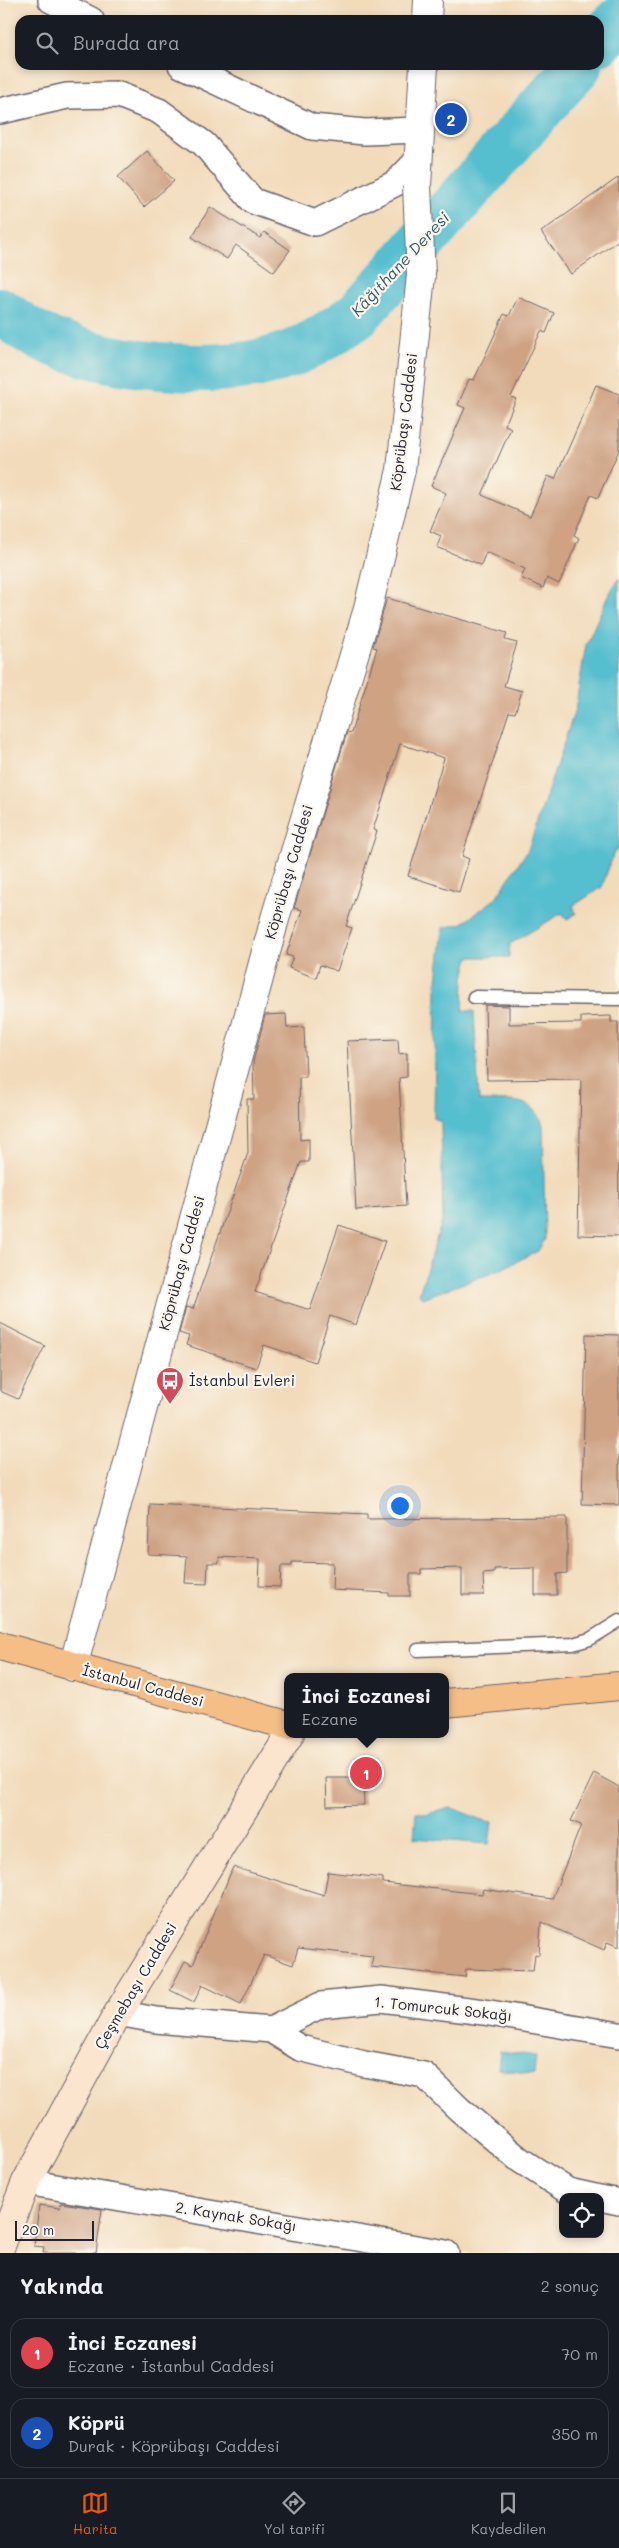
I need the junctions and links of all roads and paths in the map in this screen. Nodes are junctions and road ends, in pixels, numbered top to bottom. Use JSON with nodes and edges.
{"nodes":[{"id":1,"x":51,"y":0,"type":"edge"},
{"id":2,"x":428,"y":0,"type":"edge"},
{"id":3,"x":81,"y":15,"type":"edge"},
{"id":4,"x":427,"y":15,"type":"edge"},
{"id":5,"x":191,"y":70,"type":"edge"},
{"id":6,"x":424,"y":70,"type":"edge"},
{"id":7,"x":0,"y":111,"type":"edge"},
{"id":8,"x":421,"y":130,"type":"junction"},
{"id":9,"x":419,"y":159,"type":"junction"},
{"id":10,"x":474,"y":997,"type":"dead end"},
{"id":11,"x":619,"y":999,"type":"edge"},
{"id":12,"x":619,"y":1620,"type":"edge"},
{"id":13,"x":0,"y":1646,"type":"edge"},
{"id":14,"x":418,"y":1650,"type":"dead end"},
{"id":15,"x":73,"y":1667,"type":"junction"},
{"id":16,"x":619,"y":1686,"type":"edge"},
{"id":17,"x":449,"y":1703,"type":"edge"},
{"id":18,"x":284,"y":1724,"type":"edge"},
{"id":19,"x":288,"y":1738,"type":"edge"},
{"id":20,"x":118,"y":2013,"type":"junction"},
{"id":21,"x":271,"y":2030,"type":"junction"},
{"id":22,"x":619,"y":2034,"type":"edge"},
{"id":23,"x":26,"y":2182,"type":"junction"},
{"id":24,"x":577,"y":2193,"type":"edge"},
{"id":25,"x":604,"y":2199,"type":"edge"},
{"id":26,"x":619,"y":2202,"type":"edge"},
{"id":27,"x":0,"y":2248,"type":"edge"},
{"id":28,"x":446,"y":2253,"type":"edge"}],
"edges":[{"from":1,"to":3,"type":"street"},
{"from":2,"to":4,"type":"street"},
{"from":5,"to":8,"type":"street"},
{"from":6,"to":8,"type":"street","name":"Köprübaşı Caddesi"},
{"from":7,"to":9,"type":"street"},
{"from":8,"to":9,"type":"street","name":"Köprübaşı Caddesi"},
{"from":9,"to":15,"type":"street","name":"Köprübaşı Caddesi","bridge":true},
{"from":10,"to":11,"type":"lane"},
{"from":12,"to":14,"type":"lane"},
{"from":13,"to":15,"type":"main road","name":"İstanbul Caddesi"},
{"from":15,"to":18,"type":"main road","name":"İstanbul Caddesi"},
{"from":16,"to":17,"type":"main road"},
{"from":19,"to":20,"type":"main road","name":"Çeşmebaşı Caddesi"},
{"from":20,"to":21,"type":"street"},
{"from":20,"to":23,"type":"main road","name":"Çeşmebaşı Caddesi"},
{"from":21,"to":22,"type":"street","name":"1. Tomurcuk Sokağı"},
{"from":21,"to":24,"type":"street"},
{"from":23,"to":27,"type":"main road","name":"Çeşmebaşı Caddesi"},
{"from":23,"to":28,"type":"street","name":"2. Kaynak Sokağı"},
{"from":25,"to":26,"type":"street"}]}
